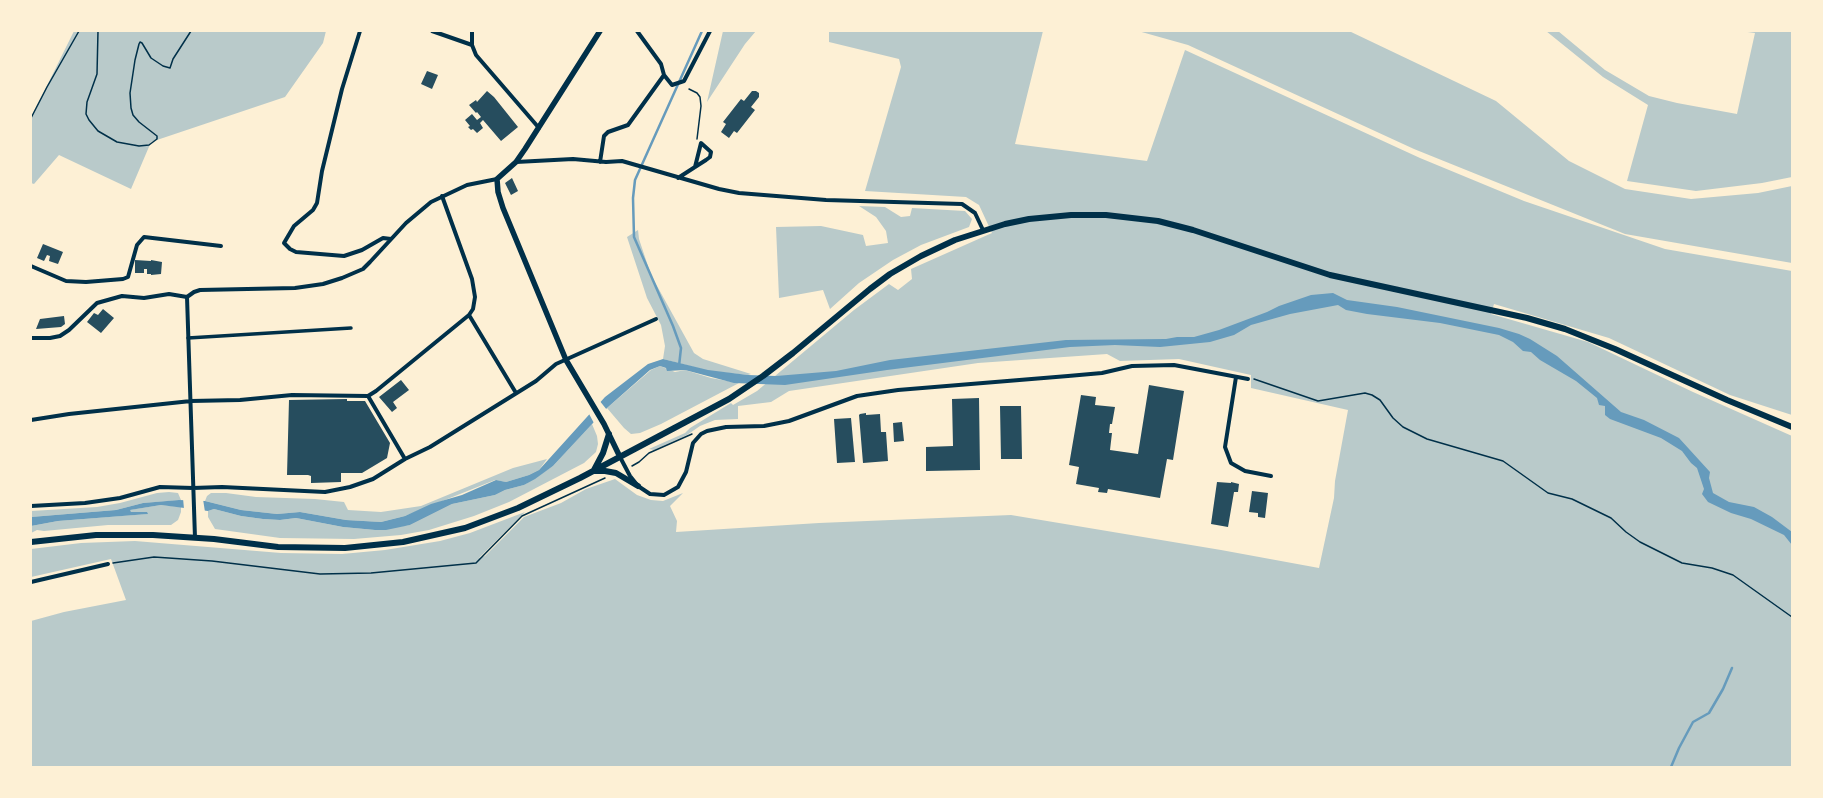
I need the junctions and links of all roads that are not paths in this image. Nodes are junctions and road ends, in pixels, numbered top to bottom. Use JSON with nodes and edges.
{"nodes":[{"id":1,"x":360,"y":31,"type":"edge"},
{"id":2,"x":432,"y":31,"type":"edge"},
{"id":3,"x":472,"y":31,"type":"edge"},
{"id":4,"x":600,"y":31,"type":"edge"},
{"id":5,"x":637,"y":31,"type":"edge"},
{"id":6,"x":710,"y":31,"type":"edge"},
{"id":7,"x":472,"y":45,"type":"junction"},
{"id":8,"x":664,"y":75,"type":"junction"},
{"id":9,"x":539,"y":128,"type":"junction"},
{"id":10,"x":516,"y":162,"type":"junction"},
{"id":11,"x":600,"y":162,"type":"junction"},
{"id":12,"x":695,"y":167,"type":"junction"},
{"id":13,"x":678,"y":178,"type":"junction"},
{"id":14,"x":498,"y":179,"type":"junction"},
{"id":15,"x":442,"y":196,"type":"junction"},
{"id":16,"x":983,"y":230,"type":"junction"},
{"id":17,"x":391,"y":239,"type":"junction"},
{"id":18,"x":221,"y":246,"type":"dead end"},
{"id":19,"x":31,"y":266,"type":"edge"},
{"id":20,"x":187,"y":297,"type":"junction"},
{"id":21,"x":468,"y":314,"type":"junction"},
{"id":22,"x":656,"y":319,"type":"dead end"},
{"id":23,"x":351,"y":328,"type":"dead end"},
{"id":24,"x":31,"y":338,"type":"edge"},
{"id":25,"x":188,"y":338,"type":"junction"},
{"id":26,"x":566,"y":360,"type":"junction"},
{"id":27,"x":1236,"y":377,"type":"junction"},
{"id":28,"x":1248,"y":379,"type":"road end"},
{"id":29,"x":516,"y":393,"type":"junction"},
{"id":30,"x":368,"y":396,"type":"junction"},
{"id":31,"x":191,"y":401,"type":"junction"},
{"id":32,"x":31,"y":420,"type":"edge"},
{"id":33,"x":1792,"y":427,"type":"edge"},
{"id":34,"x":609,"y":434,"type":"junction"},
{"id":35,"x":620,"y":457,"type":"junction"},
{"id":36,"x":405,"y":459,"type":"junction"},
{"id":37,"x":593,"y":471,"type":"junction"},
{"id":38,"x":1271,"y":476,"type":"dead end"},
{"id":39,"x":638,"y":486,"type":"junction"},
{"id":40,"x":194,"y":488,"type":"junction"},
{"id":41,"x":31,"y":506,"type":"edge"},
{"id":42,"x":195,"y":538,"type":"junction"},
{"id":43,"x":31,"y":542,"type":"edge"},
{"id":44,"x":108,"y":564,"type":"dead end"},
{"id":45,"x":31,"y":582,"type":"edge"}],
"edges":[{"from":1,"to":17,"type":"street"},
{"from":2,"to":7,"type":"street"},
{"from":3,"to":7,"type":"street"},
{"from":4,"to":9,"type":"street"},
{"from":5,"to":8,"type":"street"},
{"from":6,"to":8,"type":"street"},
{"from":7,"to":9,"type":"street"},
{"from":8,"to":11,"type":"street"},
{"from":9,"to":10,"type":"street"},
{"from":10,"to":11,"type":"street"},
{"from":10,"to":14,"type":"street"},
{"from":11,"to":13,"type":"street"},
{"from":12,"to":12,"type":"street"},
{"from":12,"to":13,"type":"street"},
{"from":13,"to":16,"type":"street"},
{"from":14,"to":15,"type":"street"},
{"from":14,"to":26,"type":"street"},
{"from":15,"to":17,"type":"street"},
{"from":15,"to":21,"type":"street"},
{"from":16,"to":33,"type":"main road"},
{"from":16,"to":35,"type":"main road"},
{"from":17,"to":20,"type":"street"},
{"from":18,"to":19,"type":"street"},
{"from":20,"to":24,"type":"street"},
{"from":20,"to":25,"type":"street"},
{"from":21,"to":29,"type":"street"},
{"from":21,"to":30,"type":"street"},
{"from":22,"to":26,"type":"street"},
{"from":23,"to":25,"type":"street"},
{"from":25,"to":31,"type":"street"},
{"from":26,"to":29,"type":"street"},
{"from":26,"to":34,"type":"street"},
{"from":27,"to":28,"type":"street"},
{"from":27,"to":38,"type":"street"},
{"from":27,"to":39,"type":"street"},
{"from":29,"to":36,"type":"street"},
{"from":30,"to":31,"type":"street"},
{"from":30,"to":36,"type":"street"},
{"from":31,"to":32,"type":"street"},
{"from":31,"to":40,"type":"street"},
{"from":34,"to":35,"type":"street"},
{"from":34,"to":37,"type":"main road"},
{"from":35,"to":37,"type":"main road"},
{"from":35,"to":39,"type":"street"},
{"from":36,"to":40,"type":"street"},
{"from":37,"to":39,"type":"main road"},
{"from":37,"to":42,"type":"main road"},
{"from":40,"to":41,"type":"street"},
{"from":40,"to":42,"type":"street"},
{"from":42,"to":43,"type":"main road"},
{"from":44,"to":45,"type":"street"}]}
